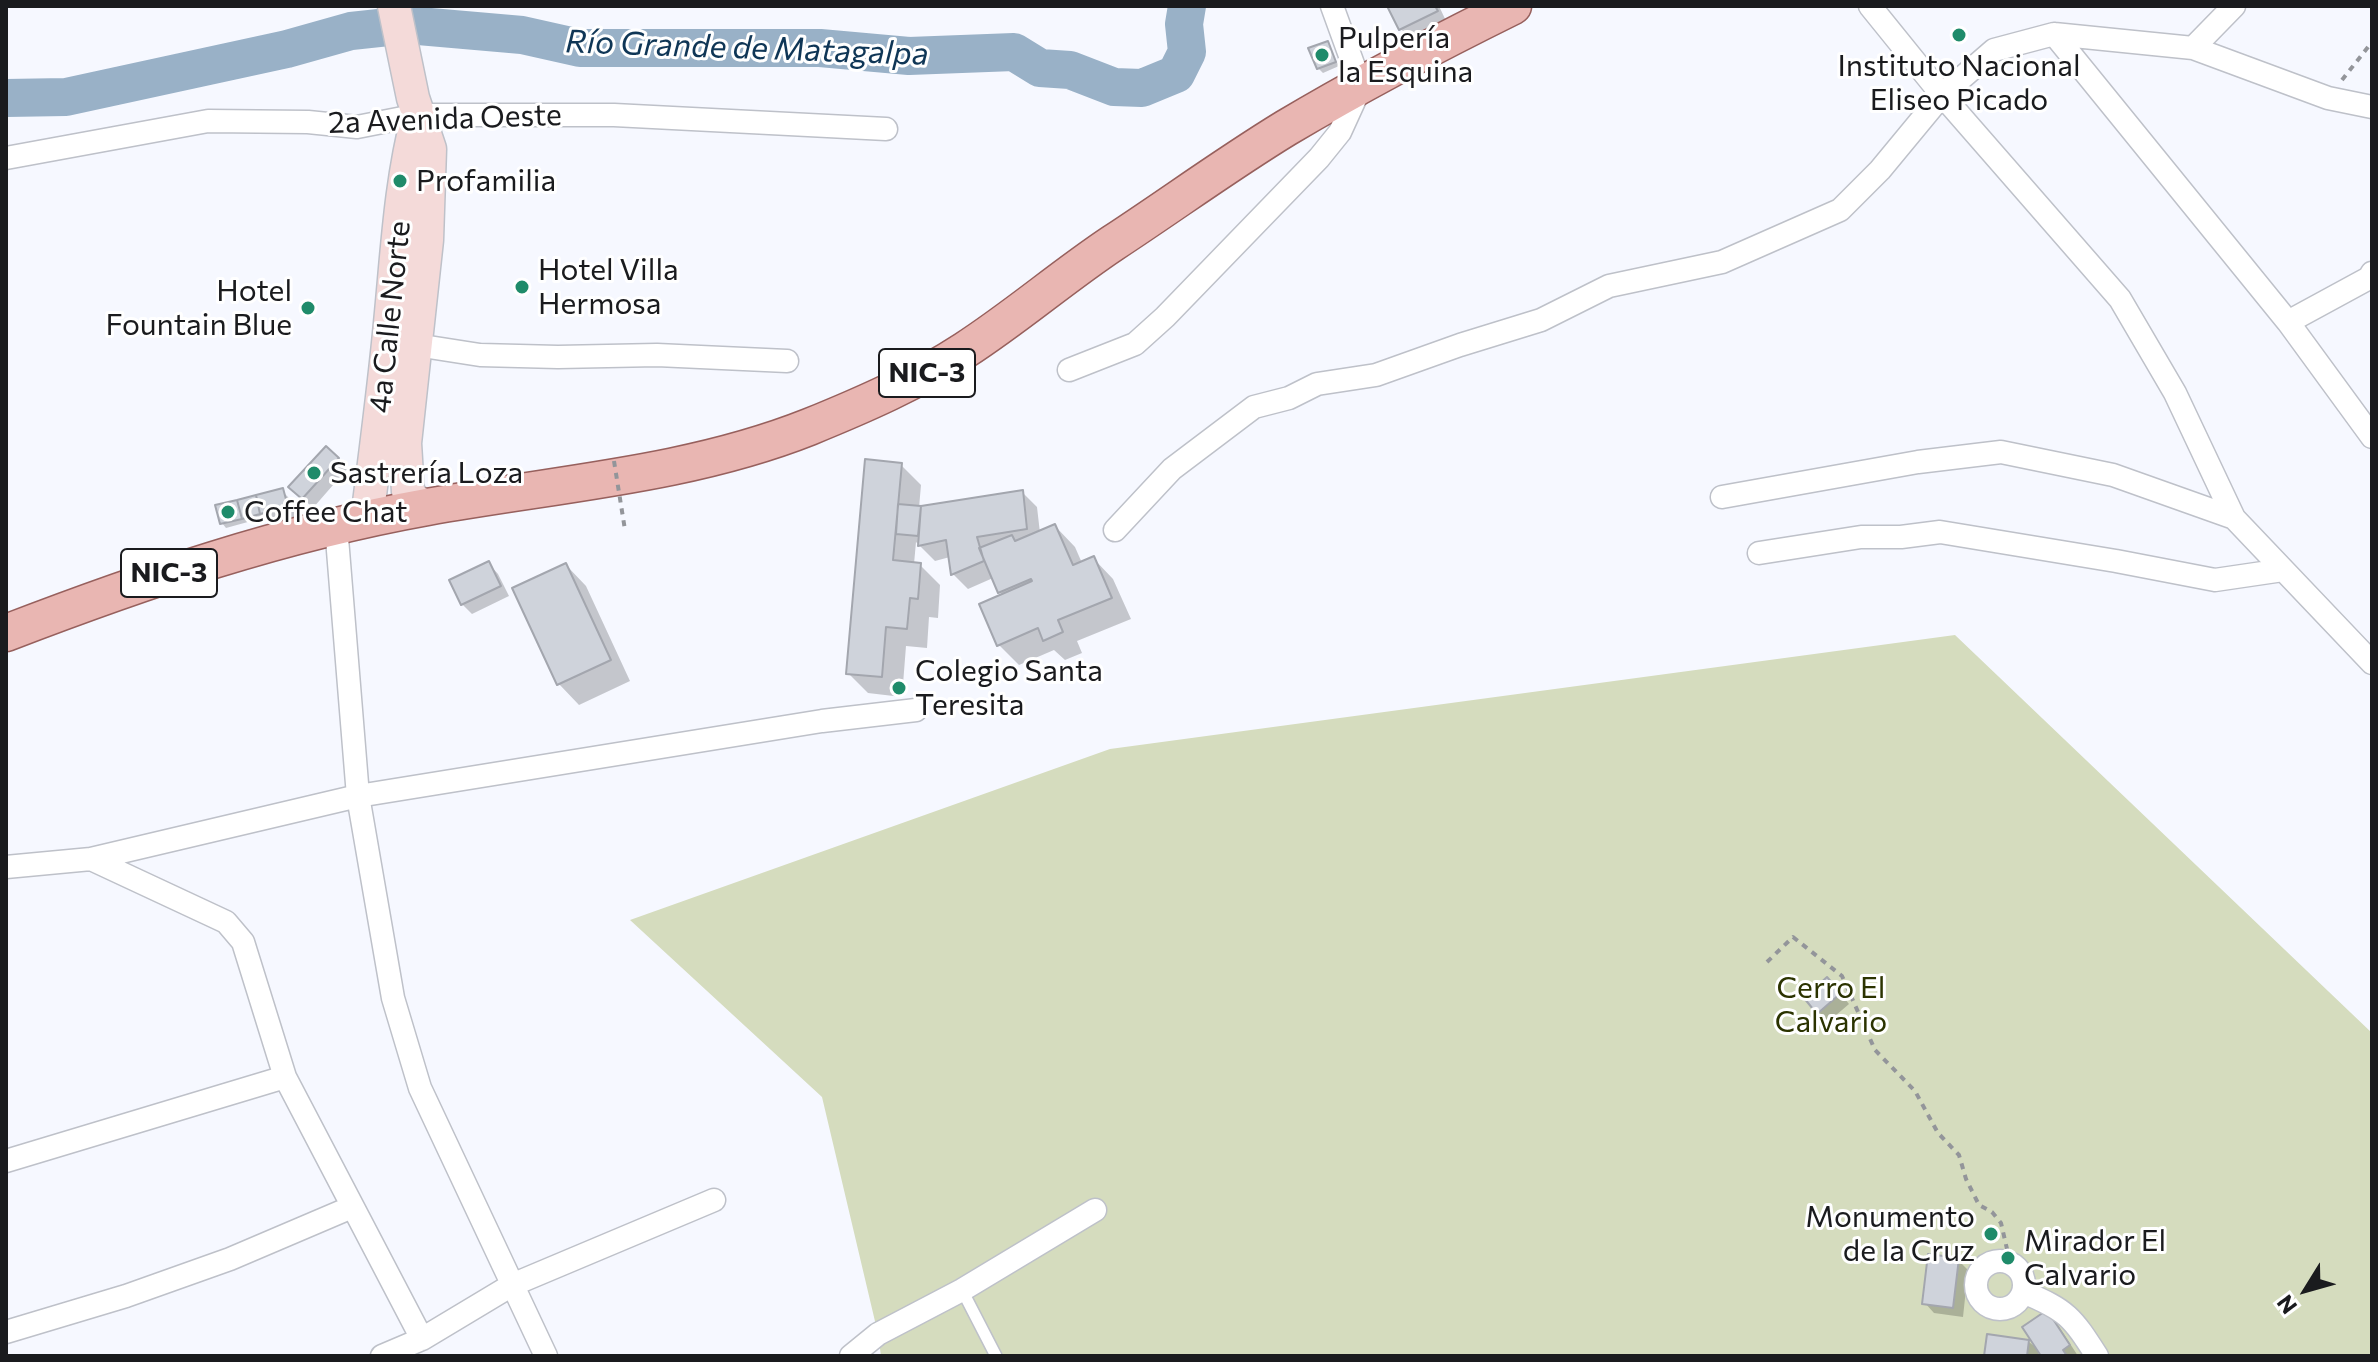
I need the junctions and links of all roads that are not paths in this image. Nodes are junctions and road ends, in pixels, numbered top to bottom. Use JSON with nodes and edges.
{"nodes":[{"id":1,"x":394,"y":6,"type":"edge"},
{"id":2,"x":1332,"y":6,"type":"edge"},
{"id":3,"x":1513,"y":6,"type":"edge"},
{"id":4,"x":1870,"y":6,"type":"edge"},
{"id":5,"x":2234,"y":6,"type":"edge"},
{"id":6,"x":2054,"y":34,"type":"junction"},
{"id":7,"x":2193,"y":48,"type":"junction"},
{"id":8,"x":1361,"y":86,"type":"junction"},
{"id":9,"x":1942,"y":95,"type":"junction"},
{"id":10,"x":415,"y":107,"type":"junction"},
{"id":11,"x":2372,"y":107,"type":"edge"},
{"id":12,"x":886,"y":129,"type":"dead end"},
{"id":13,"x":6,"y":158,"type":"edge"},
{"id":14,"x":2372,"y":273,"type":"edge"},
{"id":15,"x":2288,"y":322,"type":"junction"},
{"id":16,"x":402,"y":346,"type":"junction"},
{"id":17,"x":787,"y":361,"type":"dead end"},
{"id":18,"x":1069,"y":370,"type":"dead end"},
{"id":19,"x":2372,"y":437,"type":"edge"},
{"id":20,"x":1722,"y":497,"type":"dead end"},
{"id":21,"x":428,"y":507,"type":"junction"},
{"id":22,"x":2234,"y":518,"type":"junction"},
{"id":23,"x":351,"y":523,"type":"junction"},
{"id":24,"x":1115,"y":530,"type":"dead end"},
{"id":25,"x":1759,"y":553,"type":"dead end"},
{"id":26,"x":2283,"y":570,"type":"junction"},
{"id":27,"x":6,"y":633,"type":"edge"},
{"id":28,"x":2372,"y":663,"type":"edge"},
{"id":29,"x":916,"y":710,"type":"dead end"},
{"id":30,"x":358,"y":796,"type":"junction"},
{"id":31,"x":91,"y":859,"type":"junction"},
{"id":32,"x":6,"y":867,"type":"edge"},
{"id":33,"x":285,"y":1077,"type":"junction"},
{"id":34,"x":6,"y":1161,"type":"edge"},
{"id":35,"x":714,"y":1200,"type":"dead end"},
{"id":36,"x":352,"y":1207,"type":"junction"},
{"id":37,"x":1095,"y":1210,"type":"dead end"},
{"id":38,"x":512,"y":1285,"type":"junction"},
{"id":39,"x":962,"y":1290,"type":"junction"},
{"id":40,"x":2023,"y":1292,"type":"junction"},
{"id":41,"x":6,"y":1332,"type":"edge"},
{"id":42,"x":422,"y":1339,"type":"junction"},
{"id":43,"x":382,"y":1356,"type":"edge"},
{"id":44,"x":546,"y":1356,"type":"edge"},
{"id":45,"x":851,"y":1356,"type":"edge"},
{"id":46,"x":996,"y":1356,"type":"edge"},
{"id":47,"x":2097,"y":1356,"type":"edge"}],
"edges":[{"from":1,"to":10,"type":"street","name":"4a Calle Norte"},
{"from":2,"to":8,"type":"street"},
{"from":3,"to":8,"type":"main road","number":"NIC-3"},
{"from":4,"to":9,"type":"street"},
{"from":5,"to":7,"type":"street"},
{"from":6,"to":7,"type":"street"},
{"from":6,"to":9,"type":"street"},
{"from":6,"to":15,"type":"street"},
{"from":7,"to":11,"type":"street"},
{"from":8,"to":18,"type":"street"},
{"from":8,"to":21,"type":"main road","number":"NIC-3"},
{"from":9,"to":22,"type":"street"},
{"from":9,"to":24,"type":"street"},
{"from":10,"to":12,"type":"street","name":"2a Avenida Oeste"},
{"from":10,"to":13,"type":"street","name":"2a Avenida Oeste"},
{"from":10,"to":16,"type":"street","name":"4a Calle Norte"},
{"from":14,"to":15,"type":"street"},
{"from":15,"to":19,"type":"street"},
{"from":16,"to":17,"type":"street"},
{"from":16,"to":21,"type":"street","name":"4a Calle Norte"},
{"from":16,"to":23,"type":"street","name":"4a Calle Norte"},
{"from":20,"to":22,"type":"street"},
{"from":21,"to":23,"type":"main road","number":"NIC-3"},
{"from":22,"to":26,"type":"street"},
{"from":23,"to":27,"type":"main road","number":"NIC-3"},
{"from":23,"to":30,"type":"street"},
{"from":25,"to":26,"type":"street"},
{"from":26,"to":28,"type":"street"},
{"from":29,"to":30,"type":"street"},
{"from":30,"to":31,"type":"street"},
{"from":30,"to":38,"type":"street"},
{"from":31,"to":32,"type":"street"},
{"from":31,"to":33,"type":"street"},
{"from":33,"to":34,"type":"street"},
{"from":33,"to":36,"type":"street"},
{"from":35,"to":38,"type":"street"},
{"from":36,"to":41,"type":"street"},
{"from":36,"to":42,"type":"street"},
{"from":37,"to":39,"type":"street"},
{"from":38,"to":42,"type":"street"},
{"from":38,"to":44,"type":"street"},
{"from":39,"to":45,"type":"street"},
{"from":39,"to":46,"type":"lane"},
{"from":40,"to":40,"type":"street"},
{"from":40,"to":47,"type":"street"},
{"from":42,"to":43,"type":"street"}]}
